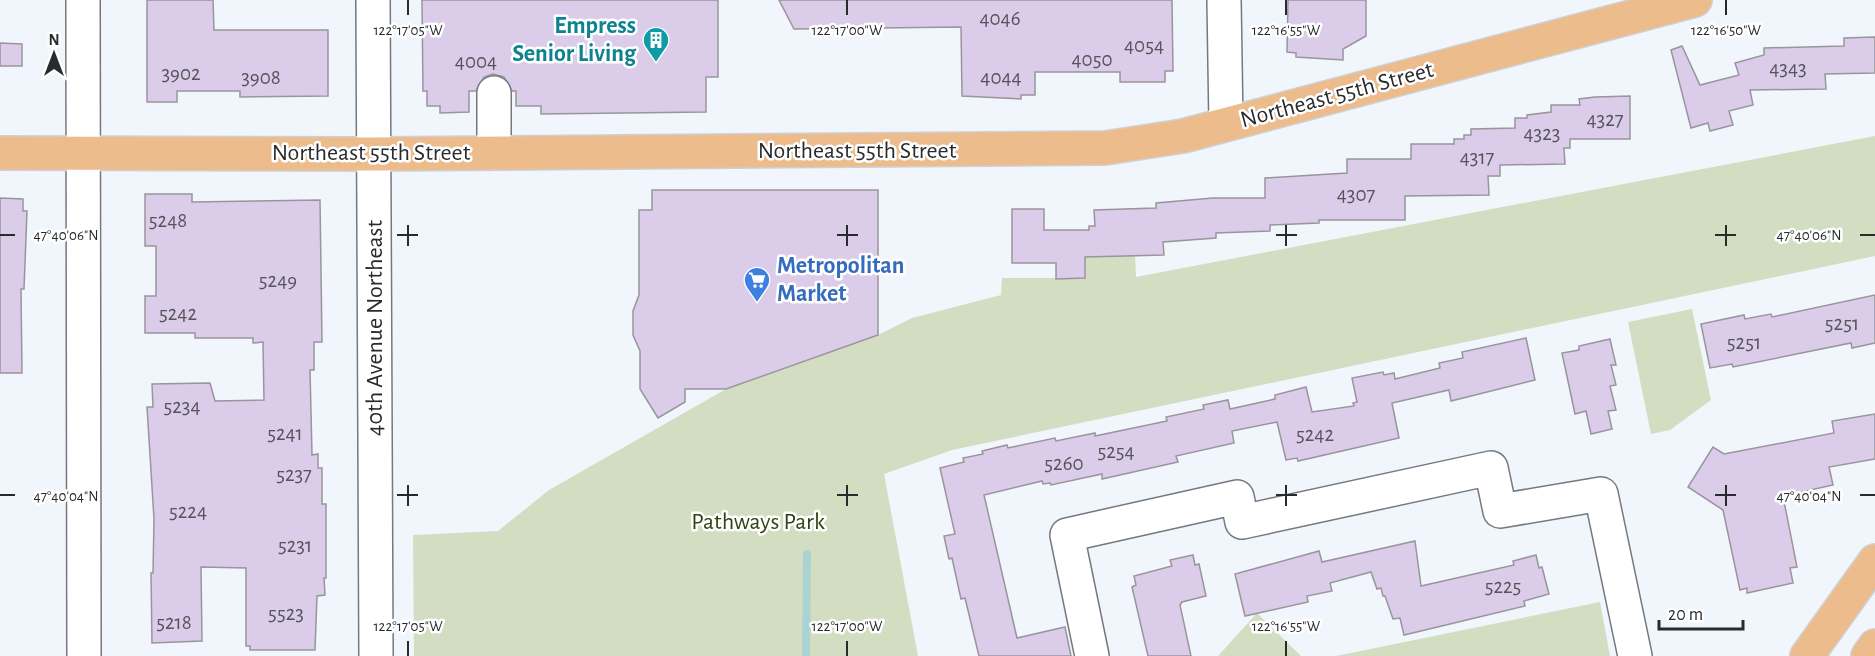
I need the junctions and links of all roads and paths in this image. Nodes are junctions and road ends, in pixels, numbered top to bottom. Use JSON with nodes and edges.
{"nodes":[{"id":1,"x":83,"y":0,"type":"edge"},
{"id":2,"x":373,"y":0,"type":"edge"},
{"id":3,"x":1224,"y":0,"type":"edge"},
{"id":4,"x":1695,"y":0,"type":"edge"},
{"id":5,"x":494,"y":93,"type":"dead end"},
{"id":6,"x":1226,"y":124,"type":"junction"},
{"id":7,"x":0,"y":153,"type":"edge"},
{"id":8,"x":84,"y":153,"type":"junction"},
{"id":9,"x":494,"y":153,"type":"junction"},
{"id":10,"x":374,"y":154,"type":"junction"},
{"id":11,"x":1875,"y":561,"type":"edge"},
{"id":12,"x":1875,"y":646,"type":"edge"},
{"id":13,"x":372,"y":652,"type":"edge"},
{"id":14,"x":84,"y":656,"type":"edge"},
{"id":15,"x":1092,"y":656,"type":"edge"},
{"id":16,"x":1635,"y":656,"type":"edge"},
{"id":17,"x":1807,"y":656,"type":"edge"},
{"id":18,"x":1868,"y":656,"type":"edge"}],
"edges":[{"from":1,"to":8,"type":"street"},
{"from":2,"to":10,"type":"street","name":"40th Avenue Northeast"},
{"from":3,"to":6,"type":"street"},
{"from":4,"to":6,"type":"main road","name":"Northeast 55th Street"},
{"from":5,"to":9,"type":"street"},
{"from":6,"to":9,"type":"main road","name":"Northeast 55th Street"},
{"from":7,"to":8,"type":"main road","name":"Northeast 55th Street"},
{"from":8,"to":10,"type":"main road","name":"Northeast 55th Street"},
{"from":8,"to":14,"type":"street"},
{"from":9,"to":10,"type":"main road","name":"Northeast 55th Street"},
{"from":10,"to":13,"type":"street","name":"40th Avenue Northeast"},
{"from":11,"to":17,"type":"main road"},
{"from":12,"to":18,"type":"main road"},
{"from":15,"to":16,"type":"street"}]}
